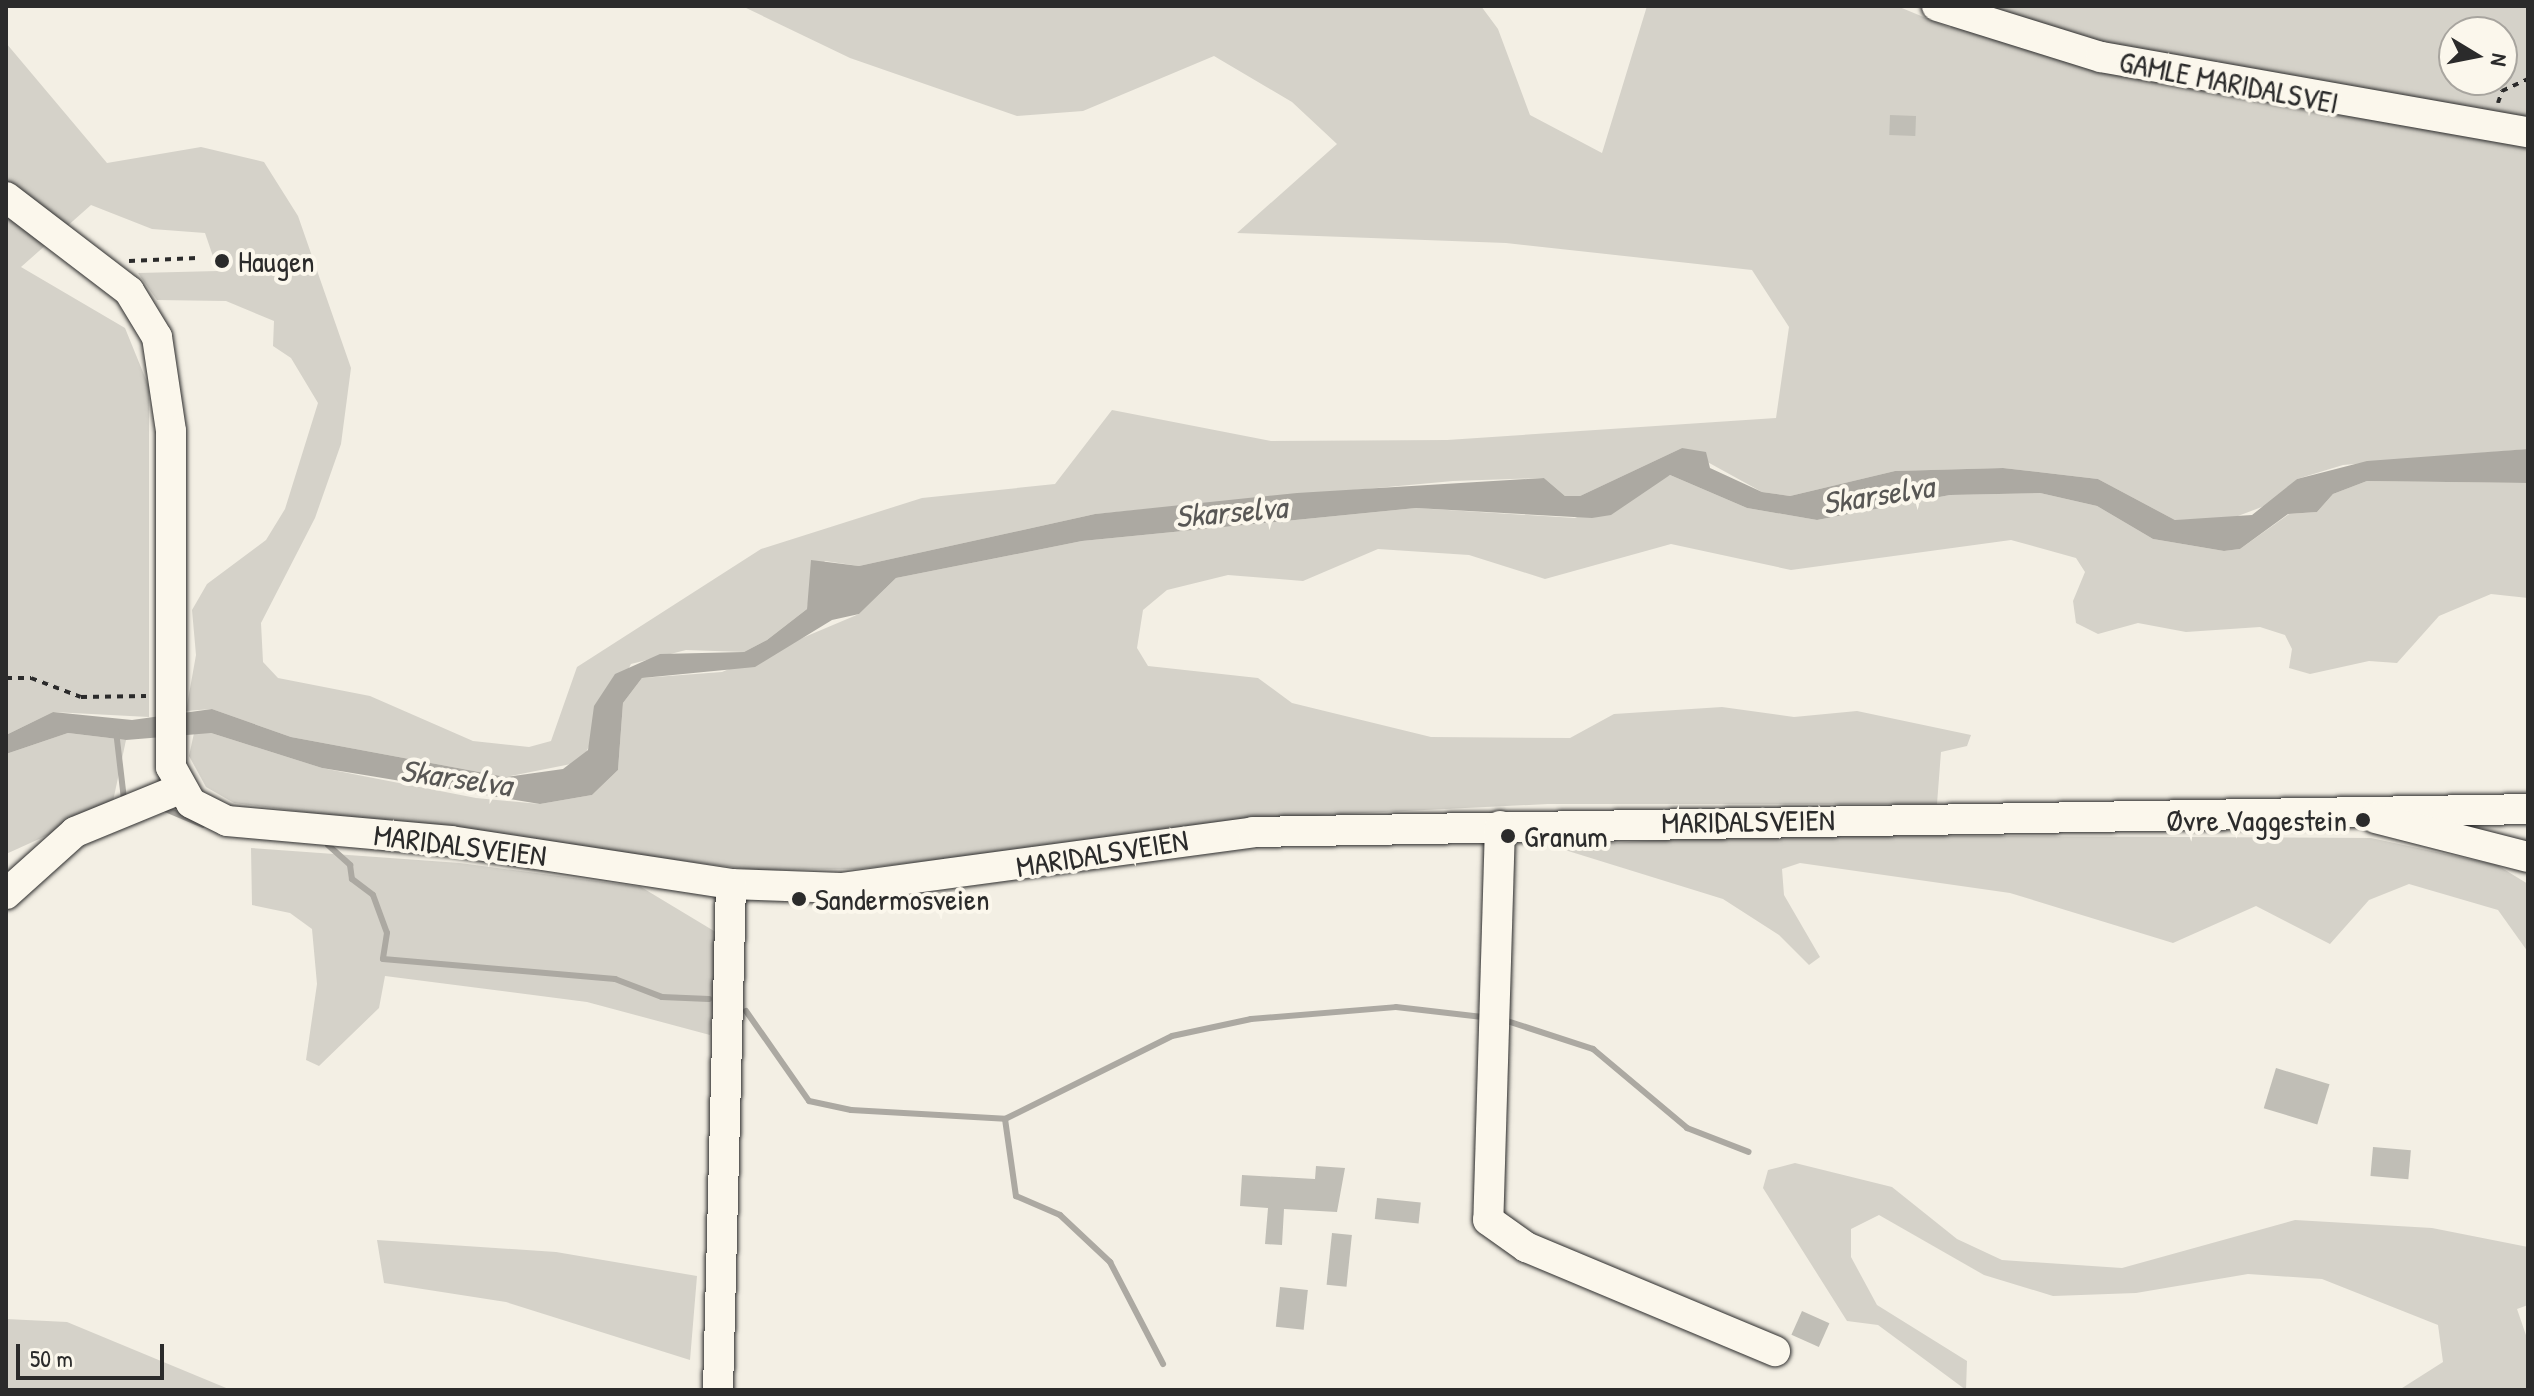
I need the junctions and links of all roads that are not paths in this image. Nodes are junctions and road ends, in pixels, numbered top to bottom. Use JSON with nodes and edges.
{"nodes":[{"id":1,"x":1937,"y":6,"type":"edge"},
{"id":2,"x":2528,"y":132,"type":"edge"},
{"id":3,"x":6,"y":197,"type":"edge"},
{"id":4,"x":180,"y":789,"type":"junction"},
{"id":5,"x":2528,"y":809,"type":"edge"},
{"id":6,"x":2369,"y":810,"type":"junction"},
{"id":7,"x":1500,"y":826,"type":"junction"},
{"id":8,"x":2528,"y":857,"type":"edge"},
{"id":9,"x":731,"y":884,"type":"junction"},
{"id":10,"x":6,"y":894,"type":"edge"},
{"id":11,"x":1775,"y":1351,"type":"dead end"},
{"id":12,"x":718,"y":1390,"type":"edge"}],
"edges":[{"from":1,"to":2,"type":"street","name":"GAMLE MARIDALSVEI"},
{"from":3,"to":4,"type":"street"},
{"from":4,"to":9,"type":"street","name":"MARIDALSVEIEN"},
{"from":4,"to":10,"type":"street"},
{"from":5,"to":6,"type":"street","name":"MARIDALSVEIEN"},
{"from":6,"to":7,"type":"street","name":"MARIDALSVEIEN"},
{"from":6,"to":8,"type":"street"},
{"from":7,"to":9,"type":"street","name":"MARIDALSVEIEN"},
{"from":7,"to":11,"type":"street"},
{"from":9,"to":12,"type":"street"}]}
